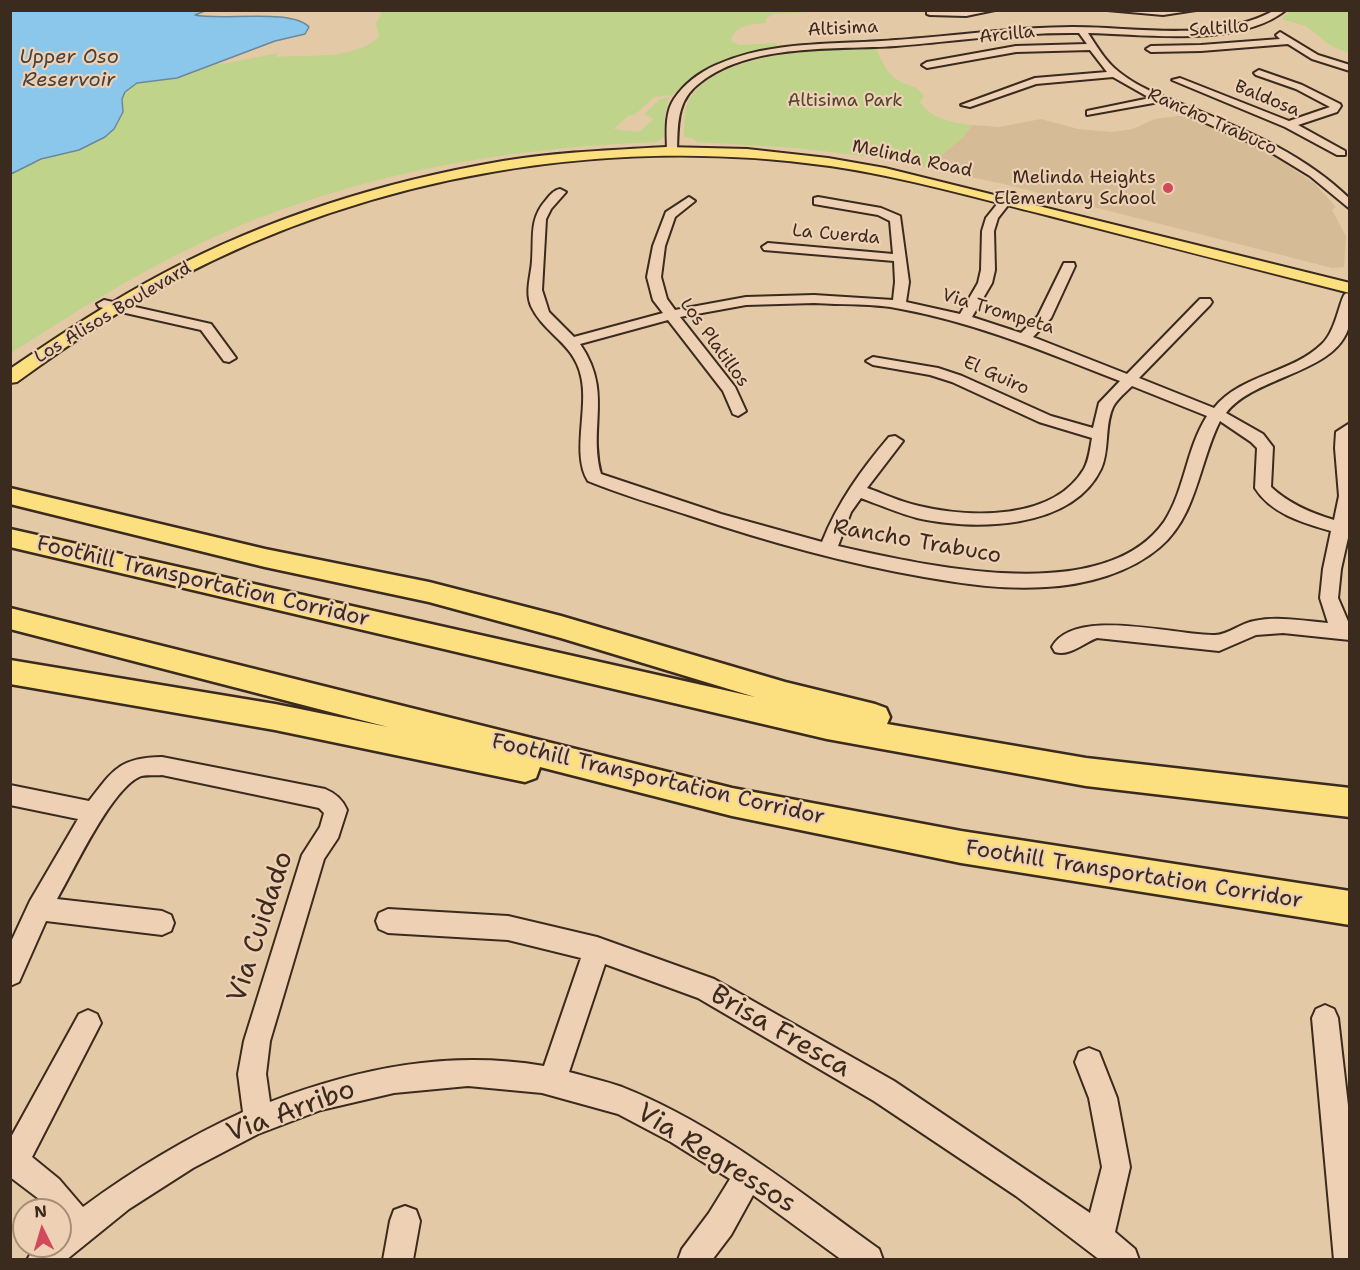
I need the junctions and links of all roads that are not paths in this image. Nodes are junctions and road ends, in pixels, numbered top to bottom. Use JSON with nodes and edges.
{"nodes":[{"id":1,"x":992,"y":10,"type":"edge"},
{"id":2,"x":1111,"y":10,"type":"edge"},
{"id":3,"x":1192,"y":10,"type":"edge"},
{"id":4,"x":1282,"y":10,"type":"edge"},
{"id":5,"x":930,"y":11,"type":"edge"},
{"id":6,"x":1252,"y":24,"type":"junction"},
{"id":7,"x":1082,"y":30,"type":"junction"},
{"id":8,"x":944,"y":38,"type":"junction"},
{"id":9,"x":1289,"y":41,"type":"junction"},
{"id":10,"x":1093,"y":47,"type":"junction"},
{"id":11,"x":1151,"y":49,"type":"dead end"},
{"id":12,"x":927,"y":65,"type":"dead end"},
{"id":13,"x":1350,"y":68,"type":"edge"},
{"id":14,"x":1259,"y":73,"type":"dead end"},
{"id":15,"x":1115,"y":74,"type":"junction"},
{"id":16,"x":1177,"y":80,"type":"dead end"},
{"id":17,"x":1160,"y":99,"type":"junction"},
{"id":18,"x":966,"y":105,"type":"dead end"},
{"id":19,"x":1092,"y":113,"type":"dead end"},
{"id":20,"x":1289,"y":125,"type":"junction"},
{"id":21,"x":672,"y":149,"type":"junction"},
{"id":22,"x":1345,"y":152,"type":"edge"},
{"id":23,"x":1292,"y":158,"type":"junction"},
{"id":24,"x":560,"y":192,"type":"dead end"},
{"id":25,"x":1009,"y":198,"type":"junction"},
{"id":26,"x":689,"y":201,"type":"dead end"},
{"id":27,"x":818,"y":201,"type":"dead end"},
{"id":28,"x":1350,"y":206,"type":"edge"},
{"id":29,"x":768,"y":247,"type":"dead end"},
{"id":30,"x":900,"y":258,"type":"junction"},
{"id":31,"x":1069,"y":266,"type":"dead end"},
{"id":32,"x":1350,"y":281,"type":"edge"},
{"id":33,"x":1350,"y":288,"type":"edge"},
{"id":34,"x":1350,"y":297,"type":"edge"},
{"id":35,"x":1205,"y":302,"type":"dead end"},
{"id":36,"x":115,"y":303,"type":"junction"},
{"id":37,"x":899,"y":304,"type":"junction"},
{"id":38,"x":673,"y":314,"type":"junction"},
{"id":39,"x":964,"y":319,"type":"junction"},
{"id":40,"x":1023,"y":338,"type":"junction"},
{"id":41,"x":572,"y":342,"type":"junction"},
{"id":42,"x":1342,"y":344,"type":"edge"},
{"id":43,"x":229,"y":358,"type":"dead end"},
{"id":44,"x":873,"y":361,"type":"dead end"},
{"id":45,"x":10,"y":363,"type":"edge"},
{"id":46,"x":10,"y":378,"type":"edge"},
{"id":47,"x":1128,"y":380,"type":"junction"},
{"id":48,"x":738,"y":411,"type":"dead end"},
{"id":49,"x":1216,"y":415,"type":"junction"},
{"id":50,"x":1350,"y":428,"type":"edge"},
{"id":51,"x":1101,"y":436,"type":"junction"},
{"id":52,"x":895,"y":441,"type":"dead end"},
{"id":53,"x":857,"y":490,"type":"junction"},
{"id":54,"x":10,"y":496,"type":"edge"},
{"id":55,"x":1341,"y":528,"type":"junction"},
{"id":56,"x":10,"y":538,"type":"edge"},
{"id":57,"x":828,"y":550,"type":"junction"},
{"id":58,"x":10,"y":618,"type":"edge"},
{"id":59,"x":1345,"y":632,"type":"edge"},
{"id":60,"x":1062,"y":647,"type":"dead end"},
{"id":61,"x":10,"y":672,"type":"edge"},
{"id":62,"x":1086,"y":772,"type":"junction"},
{"id":63,"x":10,"y":795,"type":"edge"},
{"id":64,"x":732,"y":802,"type":"junction"},
{"id":65,"x":1350,"y":803,"type":"edge"},
{"id":66,"x":94,"y":812,"type":"junction"},
{"id":67,"x":1350,"y":908,"type":"edge"},
{"id":68,"x":39,"y":909,"type":"junction"},
{"id":69,"x":388,"y":921,"type":"dead end"},
{"id":70,"x":162,"y":923,"type":"dead end"},
{"id":71,"x":597,"y":949,"type":"junction"},
{"id":72,"x":10,"y":973,"type":"edge"},
{"id":73,"x":1325,"y":1018,"type":"dead end"},
{"id":74,"x":88,"y":1023,"type":"dead end"},
{"id":75,"x":1089,"y":1062,"type":"dead end"},
{"id":76,"x":554,"y":1080,"type":"junction"},
{"id":77,"x":258,"y":1120,"type":"junction"},
{"id":78,"x":13,"y":1159,"type":"edge"},
{"id":79,"x":749,"y":1174,"type":"junction"},
{"id":80,"x":52,"y":1198,"type":"edge"},
{"id":81,"x":405,"y":1221,"type":"dead end"},
{"id":82,"x":72,"y":1235,"type":"edge"},
{"id":83,"x":1099,"y":1238,"type":"junction"},
{"id":84,"x":398,"y":1260,"type":"edge"},
{"id":85,"x":693,"y":1260,"type":"edge"},
{"id":86,"x":867,"y":1260,"type":"edge"},
{"id":87,"x":1124,"y":1260,"type":"edge"},
{"id":88,"x":1348,"y":1260,"type":"edge"}],
"edges":[{"from":1,"to":5,"type":"street"},
{"from":2,"to":3,"type":"street"},
{"from":4,"to":6,"type":"street","name":"Altisima"},
{"from":5,"to":8,"type":"street"},
{"from":6,"to":7,"type":"street","name":"Altisima"},
{"from":6,"to":9,"type":"street"},
{"from":7,"to":8,"type":"street","name":"Altisima"},
{"from":7,"to":10,"type":"street","name":"Rancho Trabuco"},
{"from":8,"to":21,"type":"street","name":"Altisima"},
{"from":9,"to":11,"type":"street","name":"Saltillo"},
{"from":9,"to":13,"type":"street"},
{"from":10,"to":12,"type":"street","name":"Arcilla"},
{"from":10,"to":15,"type":"street","name":"Rancho Trabuco"},
{"from":14,"to":20,"type":"street"},
{"from":15,"to":17,"type":"street","name":"Rancho Trabuco"},
{"from":15,"to":18,"type":"street"},
{"from":16,"to":20,"type":"street","name":"Baldosa"},
{"from":17,"to":19,"type":"street"},
{"from":17,"to":23,"type":"street","name":"Rancho Trabuco"},
{"from":20,"to":22,"type":"street","name":"Baldosa"},
{"from":21,"to":25,"type":"main road","name":"Melinda Road"},
{"from":21,"to":36,"type":"main road","name":"Los Alisos Boulevard"},
{"from":22,"to":23,"type":"street"},
{"from":23,"to":28,"type":"street","name":"Rancho Trabuco"},
{"from":24,"to":41,"type":"street"},
{"from":25,"to":32,"type":"main road","name":"Melinda Road"},
{"from":25,"to":33,"type":"main road","name":"Melinda Road"},
{"from":25,"to":39,"type":"street"},
{"from":26,"to":38,"type":"street","name":"Los Platillos"},
{"from":27,"to":30,"type":"street"},
{"from":29,"to":30,"type":"street","name":"La Cuerda"},
{"from":30,"to":37,"type":"street"},
{"from":31,"to":40,"type":"street"},
{"from":34,"to":42,"type":"street","name":"Rancho Trabuco"},
{"from":35,"to":47,"type":"street"},
{"from":36,"to":43,"type":"street"},
{"from":36,"to":45,"type":"main road","name":"Los Alisos Boulevard"},
{"from":36,"to":46,"type":"main road","name":"Los Alisos Boulevard"},
{"from":37,"to":38,"type":"street","name":"Via Trompeta"},
{"from":37,"to":39,"type":"street","name":"Via Trompeta"},
{"from":38,"to":41,"type":"street","name":"Via Trompeta"},
{"from":38,"to":48,"type":"street","name":"Los Platillos"},
{"from":39,"to":40,"type":"street","name":"Via Trompeta"},
{"from":40,"to":47,"type":"street","name":"Via Trompeta"},
{"from":41,"to":57,"type":"street","name":"Rancho Trabuco"},
{"from":42,"to":49,"type":"street","name":"Rancho Trabuco"},
{"from":44,"to":51,"type":"street","name":"El Guiro"},
{"from":47,"to":49,"type":"street","name":"Via Trompeta"},
{"from":47,"to":51,"type":"street"},
{"from":49,"to":55,"type":"street","name":"Via Trompeta"},
{"from":49,"to":57,"type":"street","name":"Rancho Trabuco"},
{"from":50,"to":55,"type":"street"},
{"from":51,"to":53,"type":"street"},
{"from":52,"to":53,"type":"street"},
{"from":53,"to":57,"type":"street"},
{"from":54,"to":62,"type":"highway"},
{"from":55,"to":59,"type":"street"},
{"from":56,"to":62,"type":"highway","name":"Foothill Transportation Corridor"},
{"from":58,"to":64,"type":"highway","name":"Foothill Transportation Corridor"},
{"from":59,"to":60,"type":"street"},
{"from":61,"to":64,"type":"highway"},
{"from":62,"to":65,"type":"highway","name":"Foothill Transportation Corridor"},
{"from":63,"to":66,"type":"street"},
{"from":64,"to":67,"type":"highway","name":"Foothill Transportation Corridor"},
{"from":66,"to":68,"type":"street"},
{"from":66,"to":77,"type":"street","name":"Via Cuidado"},
{"from":68,"to":70,"type":"street"},
{"from":68,"to":72,"type":"street"},
{"from":69,"to":71,"type":"street","name":"Brisa Fresca"},
{"from":71,"to":76,"type":"street"},
{"from":71,"to":83,"type":"street","name":"Brisa Fresca"},
{"from":73,"to":88,"type":"street"},
{"from":74,"to":78,"type":"street"},
{"from":75,"to":83,"type":"street"},
{"from":76,"to":77,"type":"street","name":"Via Arribo"},
{"from":76,"to":79,"type":"street","name":"Via Regressos"},
{"from":77,"to":82,"type":"street","name":"Via Arribo"},
{"from":78,"to":80,"type":"street"},
{"from":79,"to":85,"type":"street"},
{"from":79,"to":86,"type":"street","name":"Via Regressos"},
{"from":81,"to":84,"type":"street"},
{"from":83,"to":87,"type":"street","name":"Brisa Fresca"}]}
